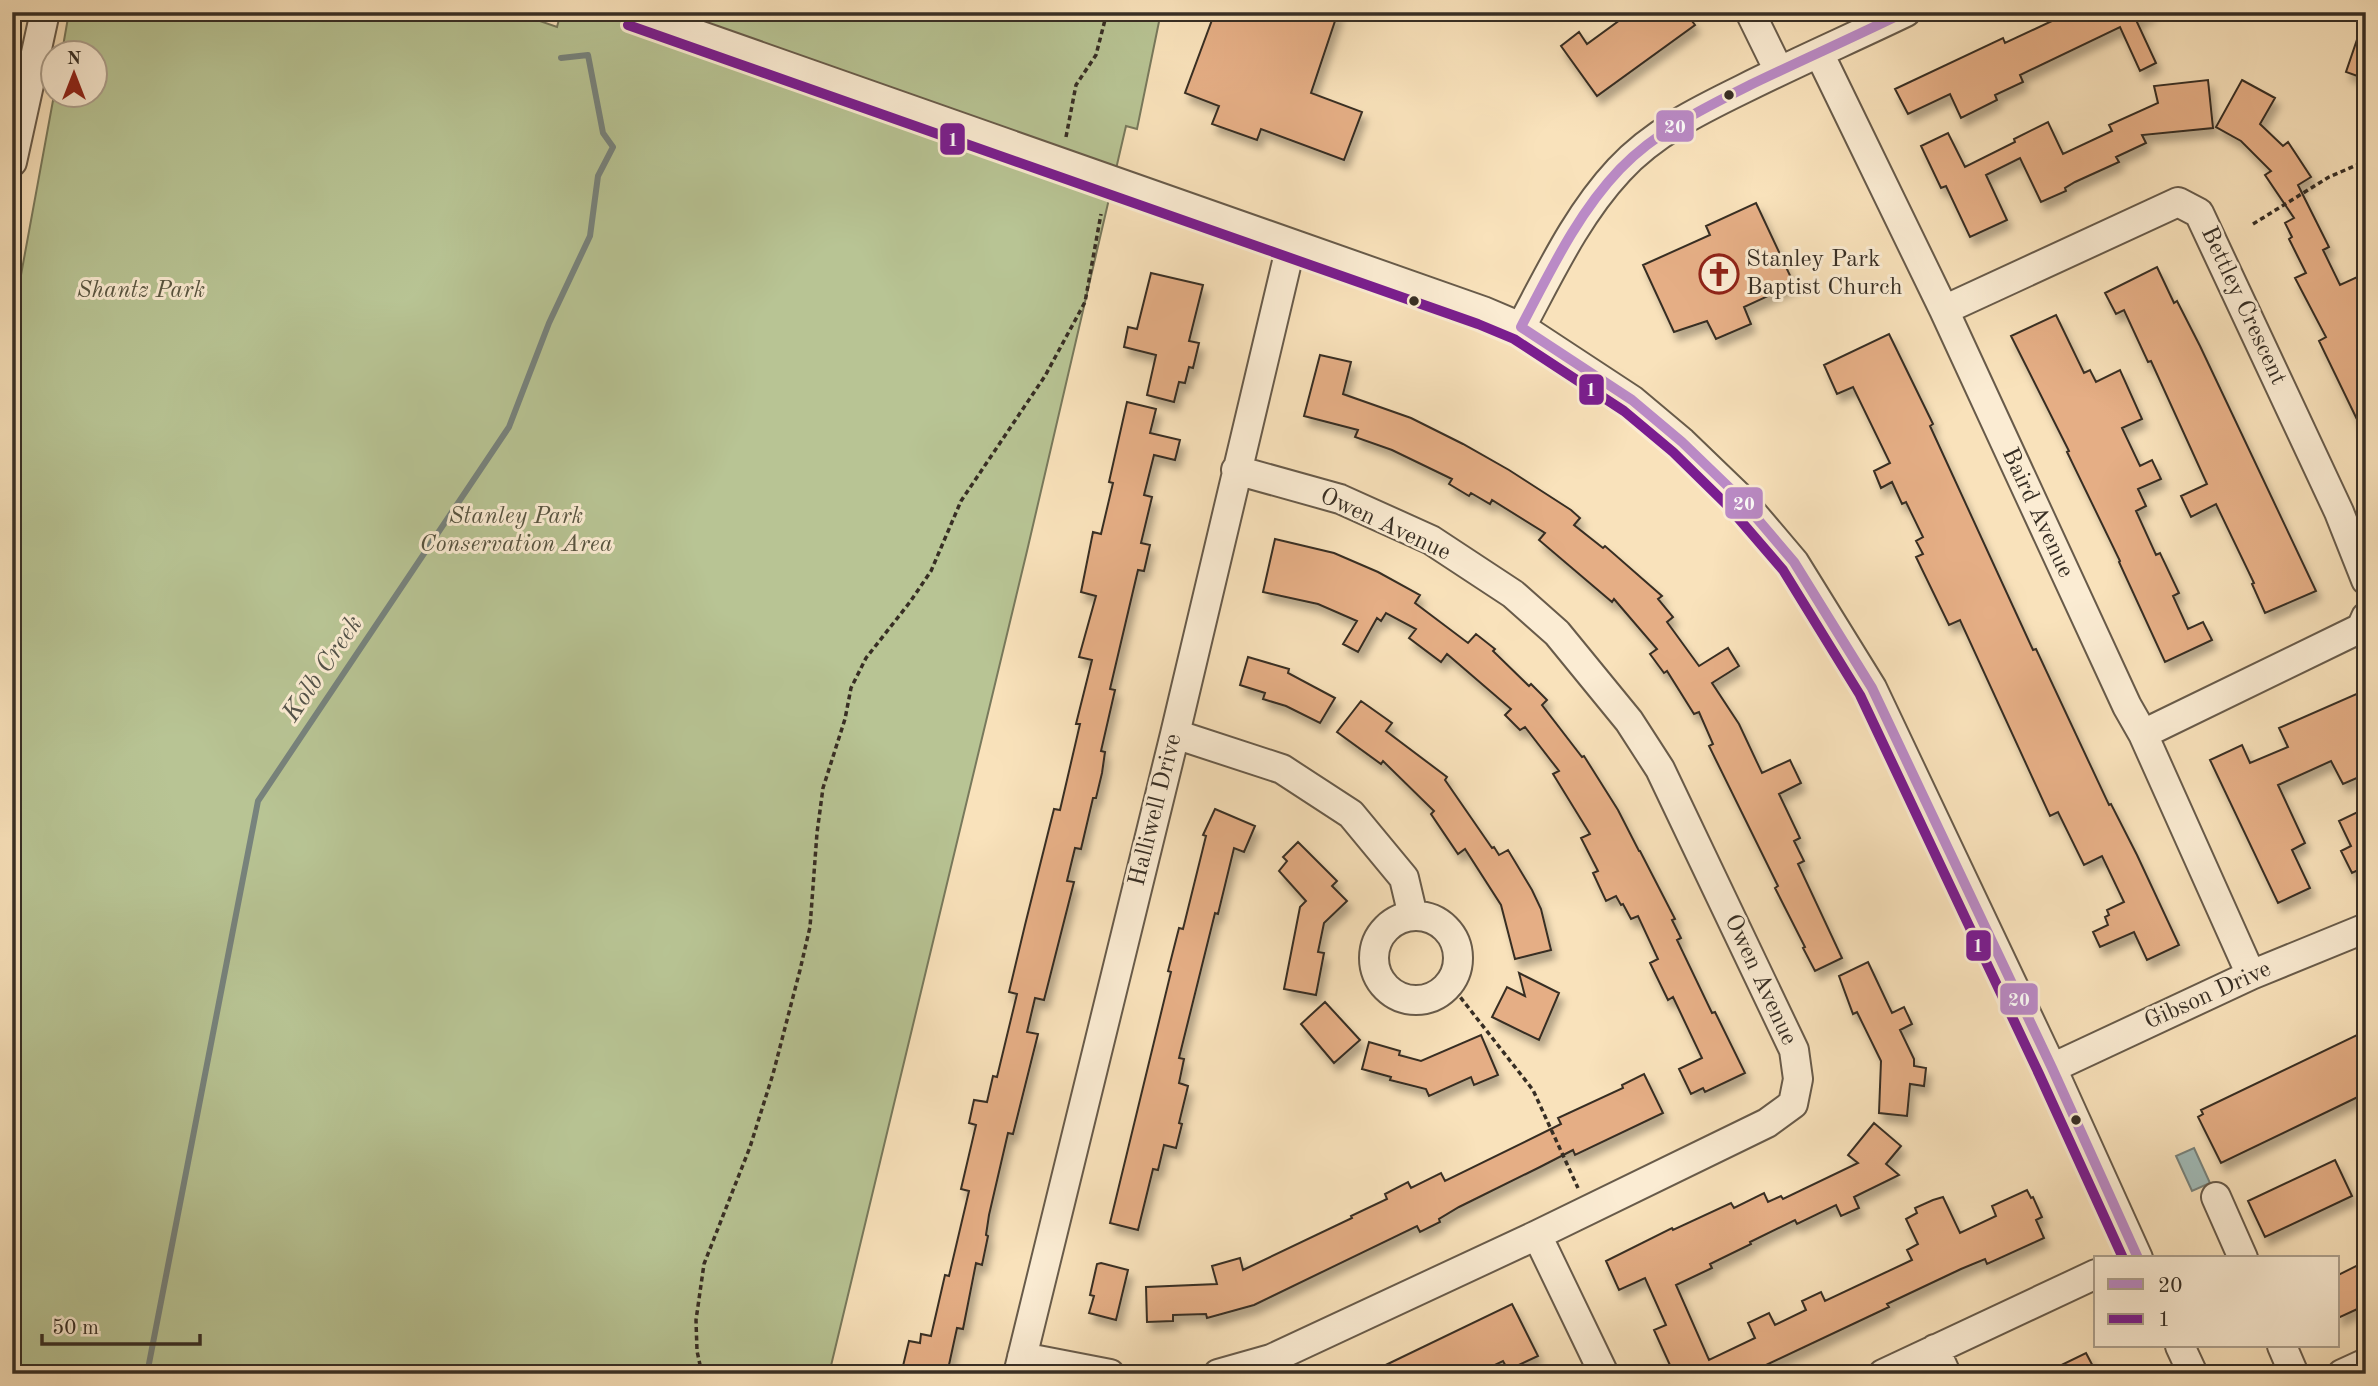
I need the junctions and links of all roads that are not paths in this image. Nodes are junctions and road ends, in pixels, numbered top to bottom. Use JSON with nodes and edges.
{"nodes":[{"id":1,"x":45,"y":12,"type":"edge"},
{"id":2,"x":633,"y":12,"type":"edge"},
{"id":3,"x":1750,"y":12,"type":"edge"},
{"id":4,"x":1906,"y":12,"type":"edge"},
{"id":5,"x":1819,"y":53,"type":"junction"},
{"id":6,"x":1779,"y":71,"type":"junction"},
{"id":7,"x":12,"y":162,"type":"edge"},
{"id":8,"x":1291,"y":245,"type":"junction"},
{"id":9,"x":1944,"y":310,"type":"junction"},
{"id":10,"x":1521,"y":327,"type":"junction"},
{"id":11,"x":1236,"y":470,"type":"junction"},
{"id":12,"x":2366,"y":580,"type":"edge"},
{"id":13,"x":2366,"y":617,"type":"edge"},
{"id":14,"x":1175,"y":734,"type":"junction"},
{"id":15,"x":2143,"y":734,"type":"junction"},
{"id":16,"x":1413,"y":916,"type":"junction"},
{"id":17,"x":2366,"y":928,"type":"edge"},
{"id":18,"x":2251,"y":975,"type":"junction"},
{"id":19,"x":2052,"y":1068,"type":"junction"},
{"id":20,"x":2216,"y":1196,"type":"dead end"},
{"id":21,"x":1537,"y":1235,"type":"junction"},
{"id":22,"x":2135,"y":1256,"type":"edge"},
{"id":23,"x":2242,"y":1256,"type":"edge"},
{"id":24,"x":2094,"y":1275,"type":"edge"},
{"id":25,"x":2181,"y":1348,"type":"edge"},
{"id":26,"x":2283,"y":1348,"type":"edge"},
{"id":27,"x":1941,"y":1362,"type":"edge"},
{"id":28,"x":2366,"y":1363,"type":"edge"},
{"id":29,"x":1020,"y":1365,"type":"edge"},
{"id":30,"x":1110,"y":1374,"type":"edge"},
{"id":31,"x":1219,"y":1374,"type":"edge"},
{"id":32,"x":1604,"y":1374,"type":"edge"},
{"id":33,"x":1884,"y":1374,"type":"edge"},
{"id":34,"x":2193,"y":1374,"type":"edge"},
{"id":35,"x":2294,"y":1374,"type":"edge"},
{"id":36,"x":2342,"y":1374,"type":"edge"}],
"edges":[{"from":1,"to":7,"type":"street"},
{"from":2,"to":8,"type":"street"},
{"from":3,"to":6,"type":"street"},
{"from":4,"to":5,"type":"street"},
{"from":5,"to":6,"type":"street"},
{"from":5,"to":9,"type":"street","name":"Baird Avenue"},
{"from":6,"to":10,"type":"street"},
{"from":8,"to":10,"type":"street"},
{"from":8,"to":11,"type":"street","name":"Halliwell Drive"},
{"from":9,"to":12,"type":"street","name":"Bettley Crescent"},
{"from":9,"to":15,"type":"street","name":"Baird Avenue"},
{"from":10,"to":19,"type":"street"},
{"from":11,"to":14,"type":"street","name":"Halliwell Drive"},
{"from":11,"to":21,"type":"street","name":"Owen Avenue"},
{"from":13,"to":15,"type":"street"},
{"from":14,"to":16,"type":"street"},
{"from":14,"to":29,"type":"street","name":"Halliwell Drive"},
{"from":15,"to":18,"type":"street","name":"Baird Avenue"},
{"from":16,"to":16,"type":"street"},
{"from":17,"to":18,"type":"street","name":"Gibson Drive"},
{"from":18,"to":19,"type":"street","name":"Gibson Drive"},
{"from":19,"to":22,"type":"street"},
{"from":20,"to":23,"type":"street"},
{"from":21,"to":31,"type":"street","name":"Owen Avenue"},
{"from":21,"to":32,"type":"street"},
{"from":24,"to":27,"type":"street"},
{"from":25,"to":34,"type":"street"},
{"from":26,"to":35,"type":"street"},
{"from":27,"to":33,"type":"street"},
{"from":28,"to":36,"type":"street"},
{"from":29,"to":30,"type":"street"}]}
